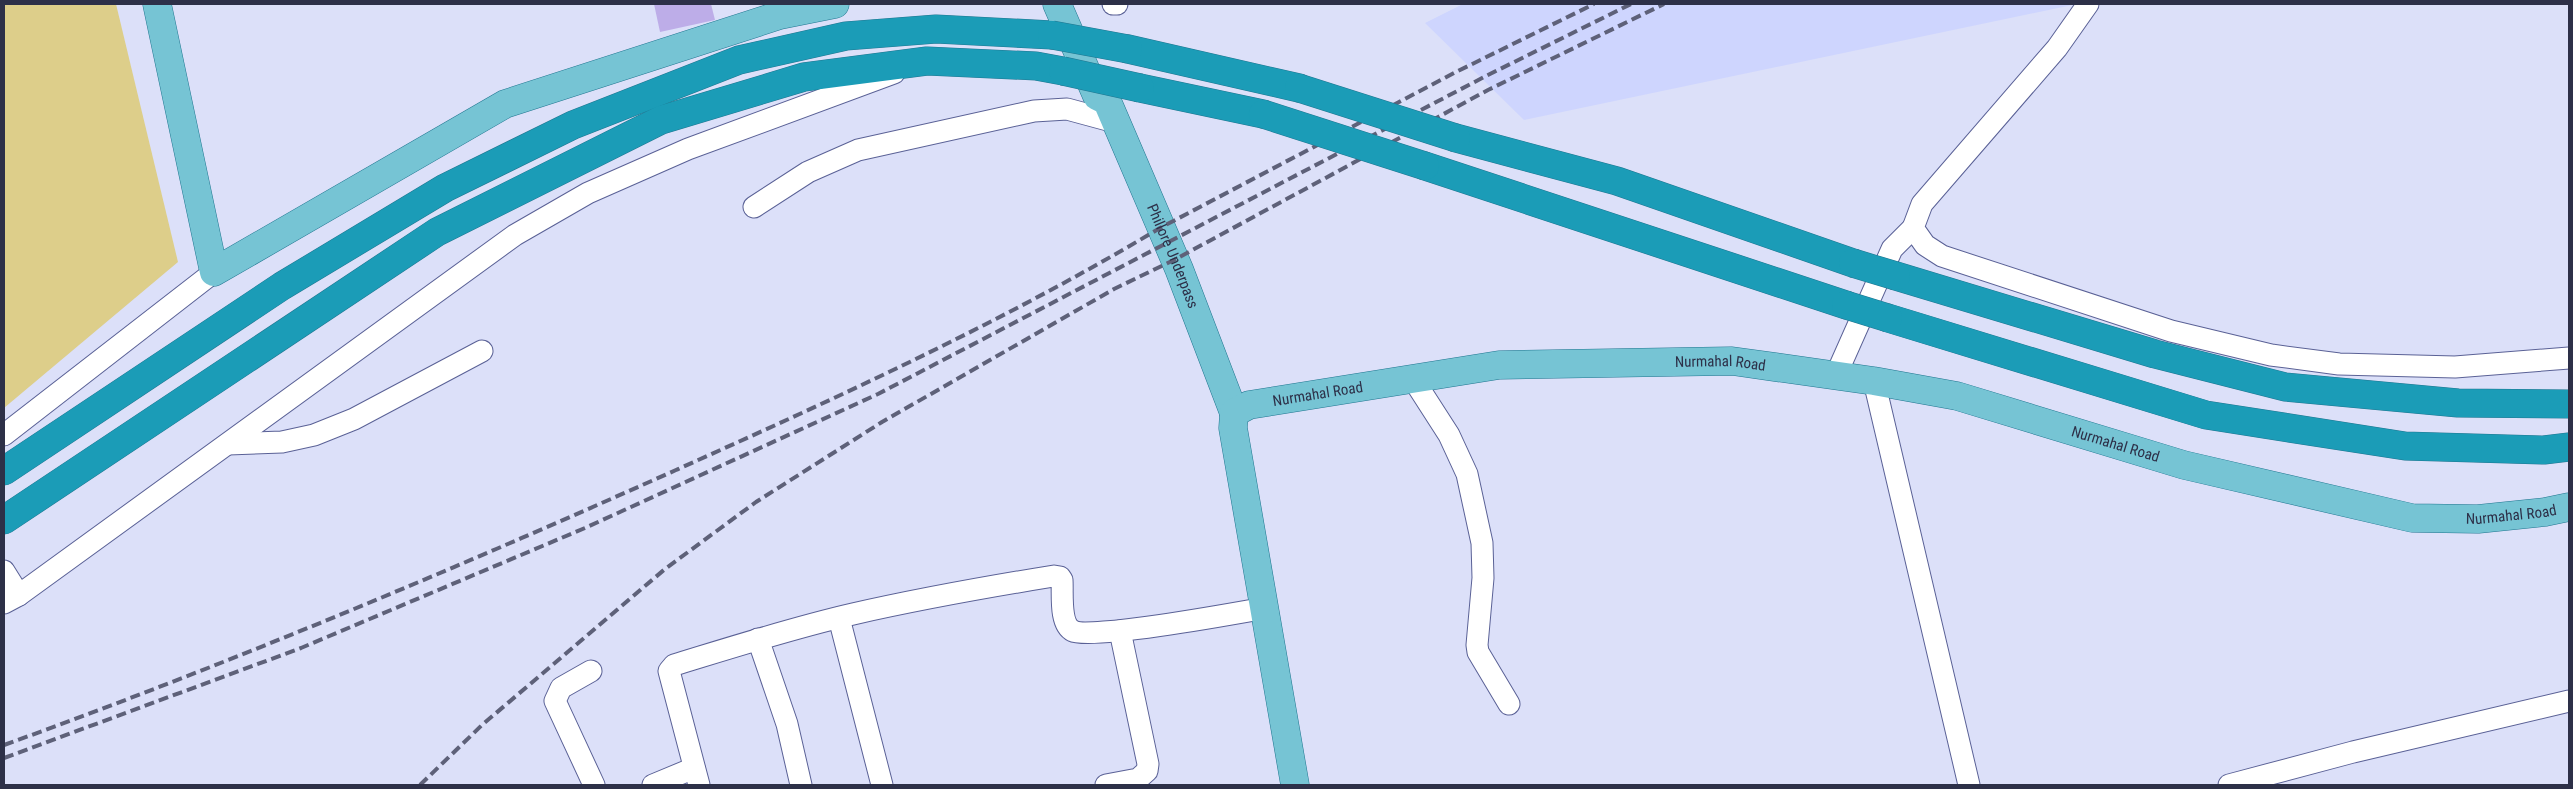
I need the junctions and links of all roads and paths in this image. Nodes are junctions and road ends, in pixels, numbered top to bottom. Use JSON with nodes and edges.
{"nodes":[{"id":1,"x":157,"y":4,"type":"edge"},
{"id":2,"x":835,"y":4,"type":"edge"},
{"id":3,"x":1057,"y":4,"type":"edge"},
{"id":4,"x":1075,"y":4,"type":"edge"},
{"id":5,"x":1113,"y":4,"type":"edge"},
{"id":6,"x":1118,"y":4,"type":"edge"},
{"id":7,"x":2088,"y":4,"type":"edge"},
{"id":8,"x":779,"y":10,"type":"edge"},
{"id":9,"x":927,"y":61,"type":"junction"},
{"id":10,"x":1111,"y":111,"type":"junction"},
{"id":11,"x":754,"y":207,"type":"dead end"},
{"id":12,"x":1913,"y":228,"type":"junction"},
{"id":13,"x":214,"y":272,"type":"junction"},
{"id":14,"x":482,"y":351,"type":"dead end"},
{"id":15,"x":2569,"y":358,"type":"edge"},
{"id":16,"x":1836,"y":375,"type":"junction"},
{"id":17,"x":1413,"y":379,"type":"junction"},
{"id":18,"x":1874,"y":380,"type":"junction"},
{"id":19,"x":2569,"y":404,"type":"edge"},
{"id":20,"x":1234,"y":413,"type":"junction"},
{"id":21,"x":4,"y":435,"type":"edge"},
{"id":22,"x":228,"y":444,"type":"junction"},
{"id":23,"x":2569,"y":447,"type":"edge"},
{"id":24,"x":4,"y":471,"type":"edge"},
{"id":25,"x":2569,"y":507,"type":"edge"},
{"id":26,"x":5,"y":519,"type":"edge"},
{"id":27,"x":4,"y":570,"type":"edge"},
{"id":28,"x":11,"y":599,"type":"edge"},
{"id":29,"x":1265,"y":608,"type":"junction"},
{"id":30,"x":839,"y":618,"type":"junction"},
{"id":31,"x":1120,"y":631,"type":"junction"},
{"id":32,"x":758,"y":639,"type":"junction"},
{"id":33,"x":591,"y":671,"type":"dead end"},
{"id":34,"x":2569,"y":701,"type":"edge"},
{"id":35,"x":1509,"y":704,"type":"dead end"},
{"id":36,"x":697,"y":776,"type":"edge"},
{"id":37,"x":594,"y":785,"type":"edge"},
{"id":38,"x":653,"y":785,"type":"edge"},
{"id":39,"x":801,"y":785,"type":"edge"},
{"id":40,"x":882,"y":785,"type":"edge"},
{"id":41,"x":1106,"y":785,"type":"edge"},
{"id":42,"x":1295,"y":785,"type":"edge"},
{"id":43,"x":1969,"y":785,"type":"edge"},
{"id":44,"x":2229,"y":785,"type":"edge"}],
"edges":[{"from":1,"to":13,"type":"main road"},
{"from":2,"to":8,"type":"main road"},
{"from":3,"to":10,"type":"main road","name":"Phillore Underpass"},
{"from":4,"to":10,"type":"main road","name":"Phillore Underpass"},
{"from":5,"to":6,"type":"street"},
{"from":7,"to":12,"type":"street"},
{"from":8,"to":13,"type":"main road"},
{"from":9,"to":22,"type":"street"},
{"from":9,"to":23,"type":"highway","bridge":true},
{"from":9,"to":26,"type":"highway"},
{"from":10,"to":11,"type":"street"},
{"from":10,"to":20,"type":"main road","name":"Phillore Underpass"},
{"from":12,"to":15,"type":"street"},
{"from":12,"to":16,"type":"street"},
{"from":13,"to":21,"type":"street"},
{"from":14,"to":22,"type":"street"},
{"from":16,"to":17,"type":"main road","name":"Nurmahal Road"},
{"from":16,"to":18,"type":"main road","name":"Nurmahal Road"},
{"from":17,"to":20,"type":"main road","name":"Nurmahal Road"},
{"from":17,"to":35,"type":"street"},
{"from":18,"to":25,"type":"main road","name":"Nurmahal Road"},
{"from":18,"to":43,"type":"street"},
{"from":19,"to":24,"type":"highway","bridge":true},
{"from":20,"to":29,"type":"main road"},
{"from":22,"to":28,"type":"street"},
{"from":27,"to":28,"type":"street"},
{"from":29,"to":31,"type":"street"},
{"from":29,"to":42,"type":"main road"},
{"from":30,"to":31,"type":"street"},
{"from":30,"to":32,"type":"street"},
{"from":30,"to":40,"type":"street"},
{"from":31,"to":41,"type":"street"},
{"from":32,"to":36,"type":"street"},
{"from":32,"to":39,"type":"street"},
{"from":33,"to":37,"type":"street"},
{"from":34,"to":44,"type":"street"},
{"from":36,"to":38,"type":"street"}]}
